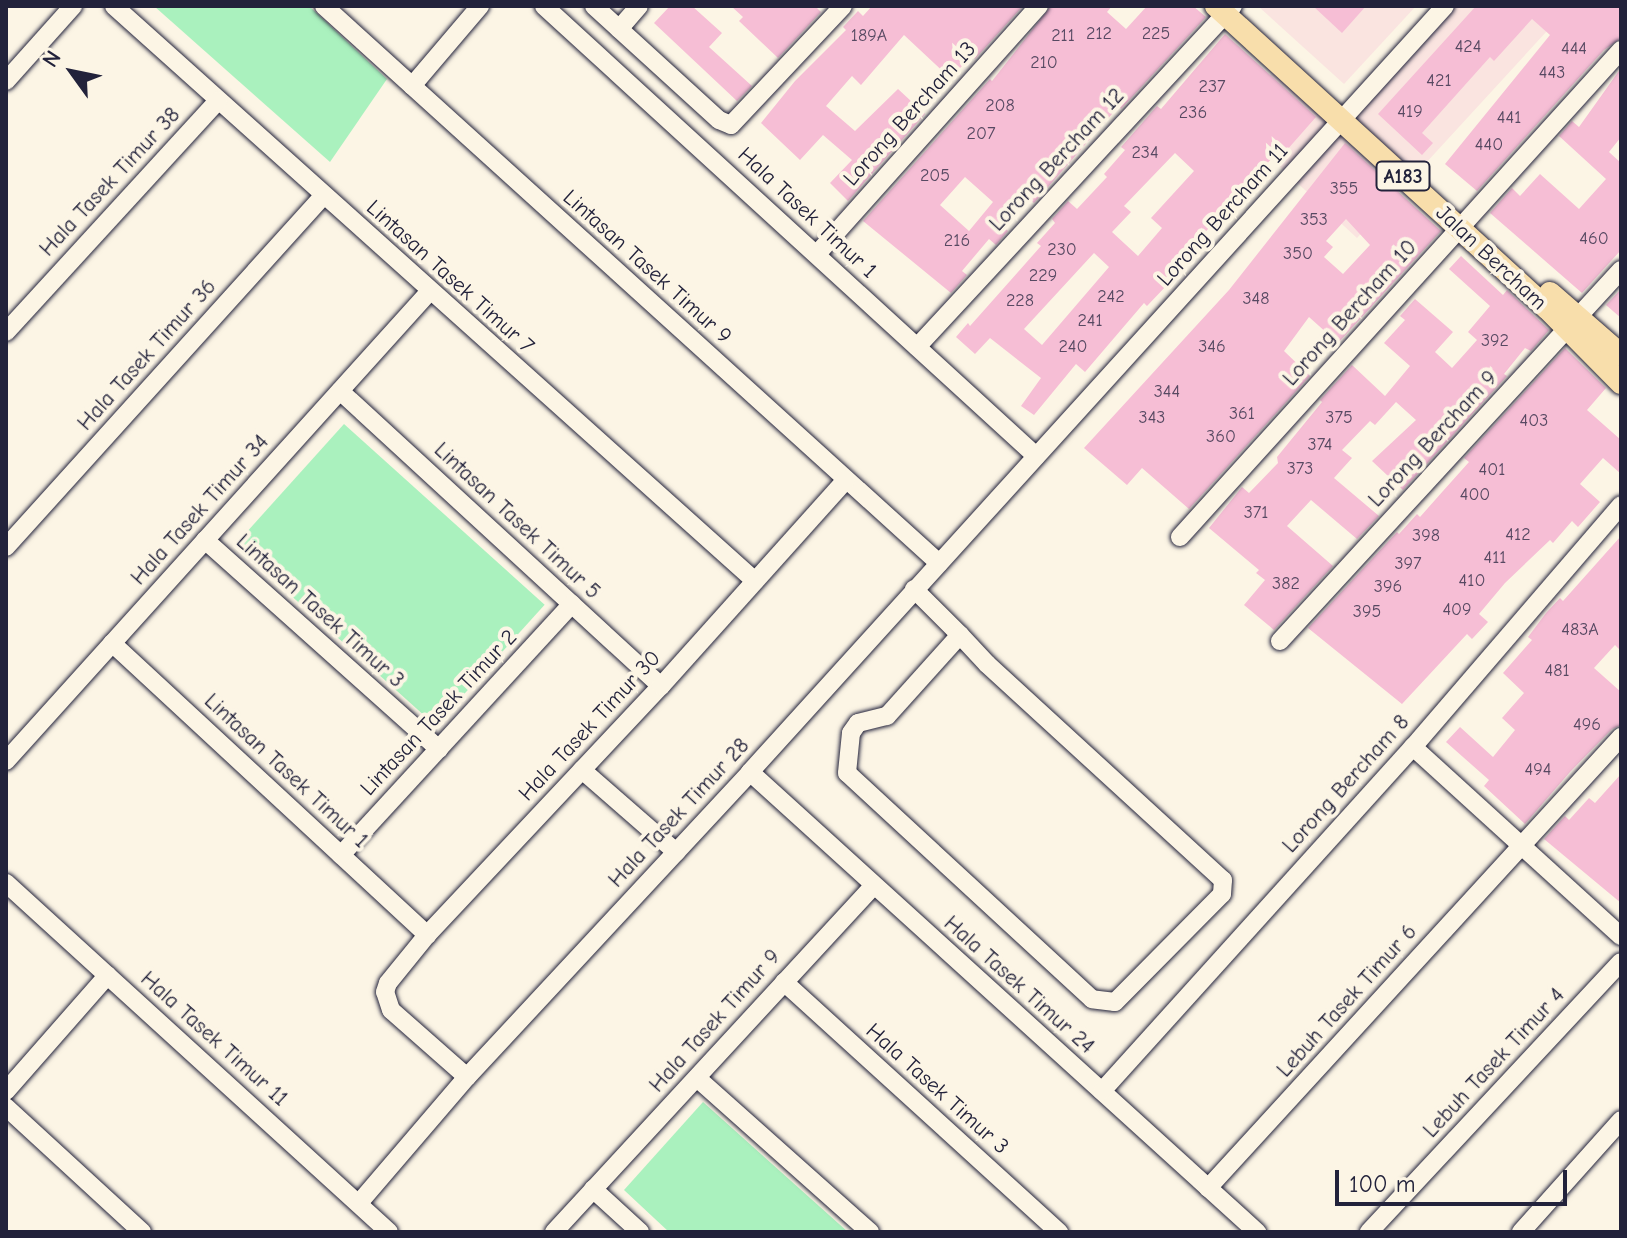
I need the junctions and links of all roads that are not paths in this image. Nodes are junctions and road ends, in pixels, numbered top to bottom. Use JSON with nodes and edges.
{"nodes":[{"id":1,"x":73,"y":6,"type":"edge"},
{"id":2,"x":114,"y":6,"type":"edge"},
{"id":3,"x":324,"y":6,"type":"edge"},
{"id":4,"x":480,"y":6,"type":"edge"},
{"id":5,"x":544,"y":6,"type":"edge"},
{"id":6,"x":594,"y":6,"type":"edge"},
{"id":7,"x":639,"y":6,"type":"edge"},
{"id":8,"x":843,"y":6,"type":"edge"},
{"id":9,"x":1039,"y":6,"type":"edge"},
{"id":10,"x":1445,"y":6,"type":"edge"},
{"id":11,"x":1227,"y":8,"type":"edge"},
{"id":12,"x":619,"y":29,"type":"junction"},
{"id":13,"x":1621,"y":50,"type":"edge"},
{"id":14,"x":6,"y":81,"type":"edge"},
{"id":15,"x":412,"y":86,"type":"junction"},
{"id":16,"x":218,"y":101,"type":"junction"},
{"id":17,"x":1346,"y":116,"type":"junction"},
{"id":18,"x":323,"y":196,"type":"junction"},
{"id":19,"x":1462,"y":224,"type":"junction"},
{"id":20,"x":817,"y":254,"type":"junction"},
{"id":21,"x":1621,"y":270,"type":"edge"},
{"id":22,"x":430,"y":291,"type":"junction"},
{"id":23,"x":1572,"y":323,"type":"junction"},
{"id":24,"x":6,"y":332,"type":"edge"},
{"id":25,"x":917,"y":347,"type":"junction"},
{"id":26,"x":1621,"y":355,"type":"edge"},
{"id":27,"x":1621,"y":383,"type":"edge"},
{"id":28,"x":340,"y":391,"type":"junction"},
{"id":29,"x":1036,"y":456,"type":"junction"},
{"id":30,"x":846,"y":480,"type":"junction"},
{"id":31,"x":1621,"y":505,"type":"edge"},
{"id":32,"x":1180,"y":537,"type":"dead end"},
{"id":33,"x":205,"y":540,"type":"junction"},
{"id":34,"x":6,"y":547,"type":"edge"},
{"id":35,"x":939,"y":563,"type":"junction"},
{"id":36,"x":755,"y":581,"type":"junction"},
{"id":37,"x":914,"y":589,"type":"junction"},
{"id":38,"x":572,"y":604,"type":"junction"},
{"id":39,"x":960,"y":635,"type":"junction"},
{"id":40,"x":1280,"y":641,"type":"dead end"},
{"id":41,"x":112,"y":643,"type":"junction"},
{"id":42,"x":661,"y":686,"type":"junction"},
{"id":43,"x":1621,"y":737,"type":"edge"},
{"id":44,"x":1413,"y":747,"type":"junction"},
{"id":45,"x":439,"y":749,"type":"junction"},
{"id":46,"x":6,"y":761,"type":"edge"},
{"id":47,"x":582,"y":770,"type":"junction"},
{"id":48,"x":750,"y":772,"type":"junction"},
{"id":49,"x":1522,"y":845,"type":"junction"},
{"id":50,"x":676,"y":852,"type":"junction"},
{"id":51,"x":341,"y":855,"type":"junction"},
{"id":52,"x":6,"y":883,"type":"edge"},
{"id":53,"x":873,"y":886,"type":"junction"},
{"id":54,"x":427,"y":935,"type":"junction"},
{"id":55,"x":1621,"y":936,"type":"edge"},
{"id":56,"x":1621,"y":962,"type":"edge"},
{"id":57,"x":108,"y":975,"type":"junction"},
{"id":58,"x":784,"y":982,"type":"junction"},
{"id":59,"x":467,"y":1077,"type":"junction"},
{"id":60,"x":697,"y":1078,"type":"junction"},
{"id":61,"x":6,"y":1091,"type":"edge"},
{"id":62,"x":1102,"y":1091,"type":"junction"},
{"id":63,"x":6,"y":1107,"type":"edge"},
{"id":64,"x":1621,"y":1120,"type":"edge"},
{"id":65,"x":1208,"y":1188,"type":"junction"},
{"id":66,"x":593,"y":1189,"type":"junction"},
{"id":67,"x":359,"y":1203,"type":"junction"},
{"id":68,"x":142,"y":1232,"type":"edge"},
{"id":69,"x":389,"y":1232,"type":"edge"},
{"id":70,"x":554,"y":1232,"type":"edge"},
{"id":71,"x":640,"y":1232,"type":"edge"},
{"id":72,"x":870,"y":1232,"type":"edge"},
{"id":73,"x":1059,"y":1232,"type":"edge"},
{"id":74,"x":1257,"y":1232,"type":"edge"},
{"id":75,"x":1369,"y":1232,"type":"edge"},
{"id":76,"x":1521,"y":1232,"type":"edge"}],
"edges":[{"from":1,"to":14,"type":"street"},
{"from":2,"to":16,"type":"street","name":"Lintasan Tasek Timur 7"},
{"from":3,"to":15,"type":"street","name":"Lintasan Tasek Timur 9"},
{"from":4,"to":15,"type":"street"},
{"from":5,"to":20,"type":"street","name":"Hala Tasek Timur 1"},
{"from":6,"to":12,"type":"street"},
{"from":7,"to":12,"type":"street"},
{"from":8,"to":12,"type":"street"},
{"from":9,"to":20,"type":"street","name":"Lorong Bercham 13"},
{"from":10,"to":17,"type":"street","name":"Lorong Bercham 11"},
{"from":11,"to":17,"type":"main road","name":"Jalan Bercham","number":"A183"},
{"from":11,"to":25,"type":"street","name":"Lorong Bercham 12"},
{"from":13,"to":19,"type":"street","name":"Lorong Bercham 10"},
{"from":15,"to":30,"type":"street","name":"Lintasan Tasek Timur 9"},
{"from":16,"to":18,"type":"street","name":"Lintasan Tasek Timur 7"},
{"from":16,"to":24,"type":"street","name":"Hala Tasek Timur 38"},
{"from":17,"to":19,"type":"main road","name":"Jalan Bercham","number":"A183"},
{"from":17,"to":29,"type":"street","name":"Lorong Bercham 11"},
{"from":18,"to":22,"type":"street","name":"Lintasan Tasek Timur 7"},
{"from":18,"to":34,"type":"street","name":"Hala Tasek Timur 36"},
{"from":19,"to":23,"type":"main road","name":"Jalan Bercham","number":"A183"},
{"from":19,"to":32,"type":"street","name":"Lorong Bercham 10"},
{"from":20,"to":25,"type":"street","name":"Hala Tasek Timur 1"},
{"from":21,"to":23,"type":"street","name":"Lorong Bercham 9"},
{"from":22,"to":28,"type":"street","name":"Hala Tasek Timur 34"},
{"from":22,"to":36,"type":"street","name":"Lintasan Tasek Timur 7"},
{"from":23,"to":26,"type":"main road","name":"Jalan Bercham","number":"A183"},
{"from":23,"to":27,"type":"main road","name":"Jalan Bercham","number":"A183"},
{"from":23,"to":40,"type":"street","name":"Lorong Bercham 9"},
{"from":25,"to":29,"type":"street","name":"Hala Tasek Timur 1"},
{"from":28,"to":33,"type":"street","name":"Hala Tasek Timur 34"},
{"from":28,"to":38,"type":"street","name":"Lintasan Tasek Timur 5"},
{"from":29,"to":35,"type":"street","name":"Hala Tasek Timur 28"},
{"from":30,"to":35,"type":"street","name":"Lintasan Tasek Timur 9"},
{"from":30,"to":36,"type":"street","name":"Hala Tasek Timur 30"},
{"from":31,"to":44,"type":"street","name":"Lorong Bercham 8"},
{"from":33,"to":41,"type":"street","name":"Hala Tasek Timur 34"},
{"from":33,"to":45,"type":"street","name":"Lintasan Tasek Timur 3"},
{"from":35,"to":37,"type":"street","name":"Hala Tasek Timur 28"},
{"from":36,"to":42,"type":"street","name":"Hala Tasek Timur 30"},
{"from":37,"to":39,"type":"street"},
{"from":37,"to":48,"type":"street","name":"Hala Tasek Timur 28"},
{"from":38,"to":42,"type":"street","name":"Lintasan Tasek Timur 5"},
{"from":38,"to":45,"type":"street","name":"Lintasan Tasek Timur 2"},
{"from":39,"to":39,"type":"street"},
{"from":41,"to":46,"type":"street","name":"Hala Tasek Timur 34"},
{"from":41,"to":51,"type":"street","name":"Lintasan Tasek Timur 1"},
{"from":42,"to":47,"type":"street","name":"Hala Tasek Timur 30"},
{"from":43,"to":49,"type":"street","name":"Lebuh Tasek Timur 6"},
{"from":44,"to":49,"type":"street"},
{"from":44,"to":62,"type":"street","name":"Lorong Bercham 8"},
{"from":45,"to":51,"type":"street","name":"Lintasan Tasek Timur 2"},
{"from":47,"to":50,"type":"street"},
{"from":47,"to":54,"type":"street","name":"Hala Tasek Timur 30"},
{"from":48,"to":50,"type":"street","name":"Hala Tasek Timur 28"},
{"from":48,"to":53,"type":"street","name":"Hala Tasek Timur 24"},
{"from":49,"to":55,"type":"street"},
{"from":49,"to":65,"type":"street","name":"Lebuh Tasek Timur 6"},
{"from":50,"to":59,"type":"street","name":"Hala Tasek Timur 28"},
{"from":51,"to":54,"type":"street","name":"Lintasan Tasek Timur 1"},
{"from":52,"to":57,"type":"street","name":"Hala Tasek Timur 11"},
{"from":53,"to":58,"type":"street","name":"Hala Tasek Timur 9"},
{"from":53,"to":62,"type":"street","name":"Hala Tasek Timur 24"},
{"from":54,"to":59,"type":"street","name":"Hala Tasek Timur 30"},
{"from":56,"to":75,"type":"street","name":"Lebuh Tasek Timur 4"},
{"from":57,"to":61,"type":"street"},
{"from":57,"to":67,"type":"street","name":"Hala Tasek Timur 11"},
{"from":58,"to":60,"type":"street","name":"Hala Tasek Timur 9"},
{"from":58,"to":73,"type":"street","name":"Hala Tasek Timur 3"},
{"from":59,"to":67,"type":"street","name":"Hala Tasek Timur 28"},
{"from":60,"to":66,"type":"street","name":"Hala Tasek Timur 9"},
{"from":60,"to":72,"type":"street"},
{"from":62,"to":65,"type":"street","name":"Hala Tasek Timur 24"},
{"from":63,"to":68,"type":"street"},
{"from":64,"to":76,"type":"street"},
{"from":65,"to":74,"type":"street","name":"Hala Tasek Timur 24"},
{"from":66,"to":70,"type":"street","name":"Hala Tasek Timur 9"},
{"from":66,"to":71,"type":"street"},
{"from":67,"to":69,"type":"street","name":"Hala Tasek Timur 11"}]}
